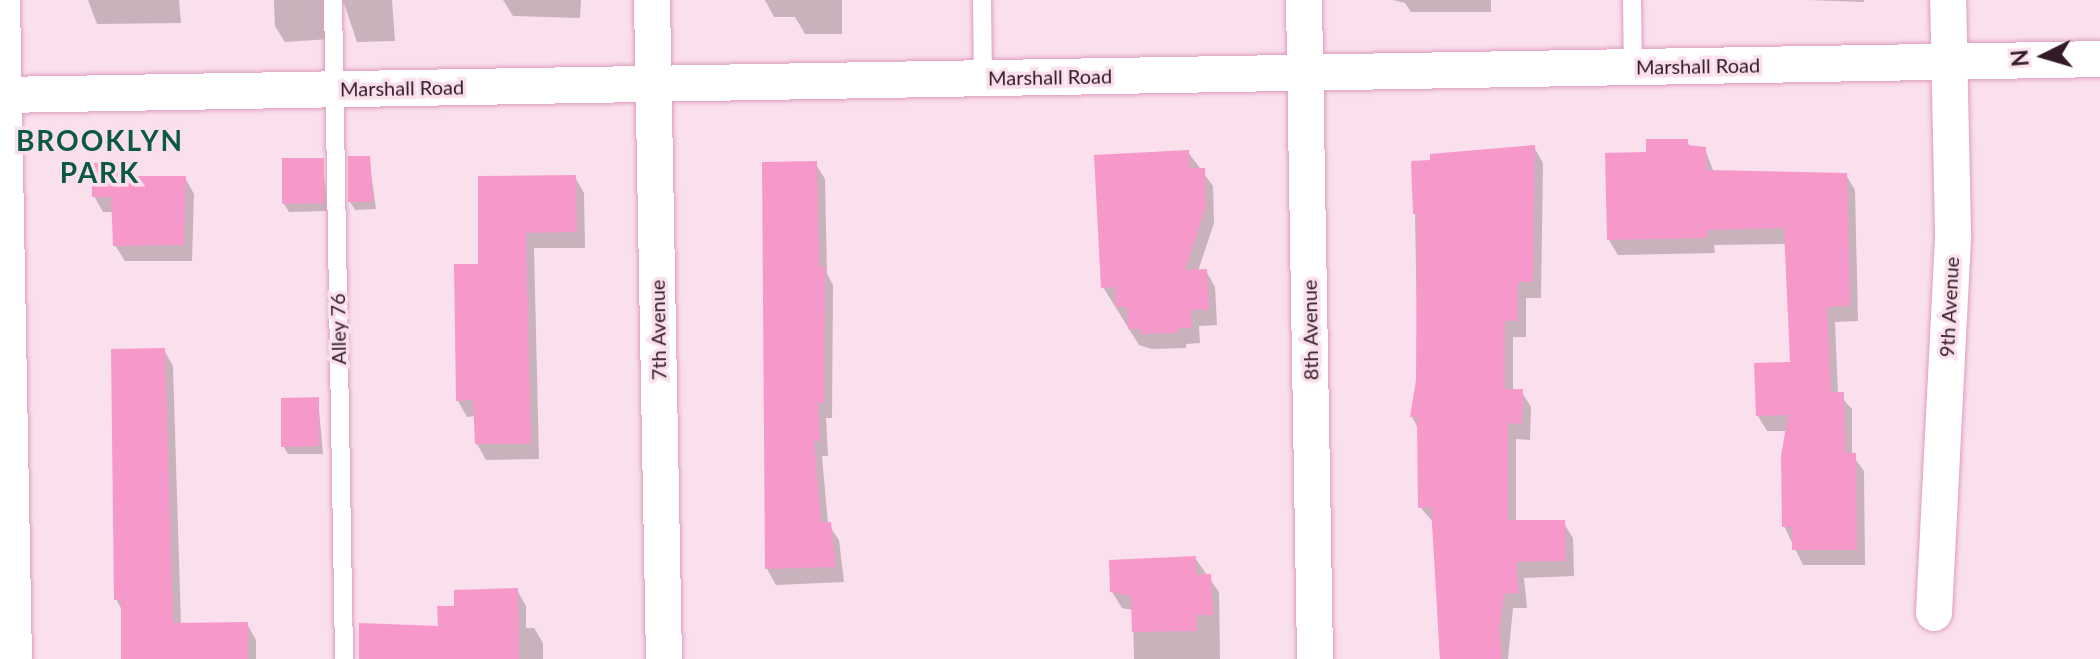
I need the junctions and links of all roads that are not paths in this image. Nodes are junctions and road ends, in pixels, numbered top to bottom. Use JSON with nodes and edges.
{"nodes":[{"id":1,"x":2,"y":0,"type":"edge"},
{"id":2,"x":333,"y":0,"type":"edge"},
{"id":3,"x":652,"y":0,"type":"edge"},
{"id":4,"x":982,"y":0,"type":"edge"},
{"id":5,"x":1304,"y":0,"type":"edge"},
{"id":6,"x":1632,"y":0,"type":"edge"},
{"id":7,"x":1948,"y":0,"type":"edge"},
{"id":8,"x":2100,"y":59,"type":"edge"},
{"id":9,"x":1949,"y":62,"type":"junction"},
{"id":10,"x":1633,"y":68,"type":"junction"},
{"id":11,"x":1305,"y":73,"type":"junction"},
{"id":12,"x":983,"y":78,"type":"junction"},
{"id":13,"x":654,"y":84,"type":"junction"},
{"id":14,"x":334,"y":89,"type":"junction"},
{"id":15,"x":2,"y":95,"type":"edge"},
{"id":16,"x":1934,"y":613,"type":"dead end"},
{"id":17,"x":14,"y":659,"type":"edge"},
{"id":18,"x":344,"y":659,"type":"edge"},
{"id":19,"x":664,"y":659,"type":"edge"},
{"id":20,"x":1315,"y":659,"type":"edge"}],
"edges":[{"from":1,"to":15,"type":"street"},
{"from":2,"to":14,"type":"lane","name":"Alley 76"},
{"from":3,"to":13,"type":"street","name":"7th Avenue"},
{"from":4,"to":12,"type":"lane"},
{"from":5,"to":11,"type":"street","name":"8th Avenue"},
{"from":6,"to":10,"type":"lane"},
{"from":7,"to":9,"type":"street","name":"9th Avenue"},
{"from":8,"to":9,"type":"street","name":"Marshall Road"},
{"from":9,"to":10,"type":"street","name":"Marshall Road"},
{"from":9,"to":16,"type":"street","name":"9th Avenue"},
{"from":10,"to":11,"type":"street","name":"Marshall Road"},
{"from":11,"to":12,"type":"street","name":"Marshall Road"},
{"from":11,"to":20,"type":"street","name":"8th Avenue"},
{"from":12,"to":13,"type":"street","name":"Marshall Road"},
{"from":13,"to":14,"type":"street","name":"Marshall Road"},
{"from":13,"to":19,"type":"street","name":"7th Avenue"},
{"from":14,"to":15,"type":"street","name":"Marshall Road"},
{"from":14,"to":18,"type":"lane","name":"Alley 76"},
{"from":15,"to":17,"type":"street"}]}
